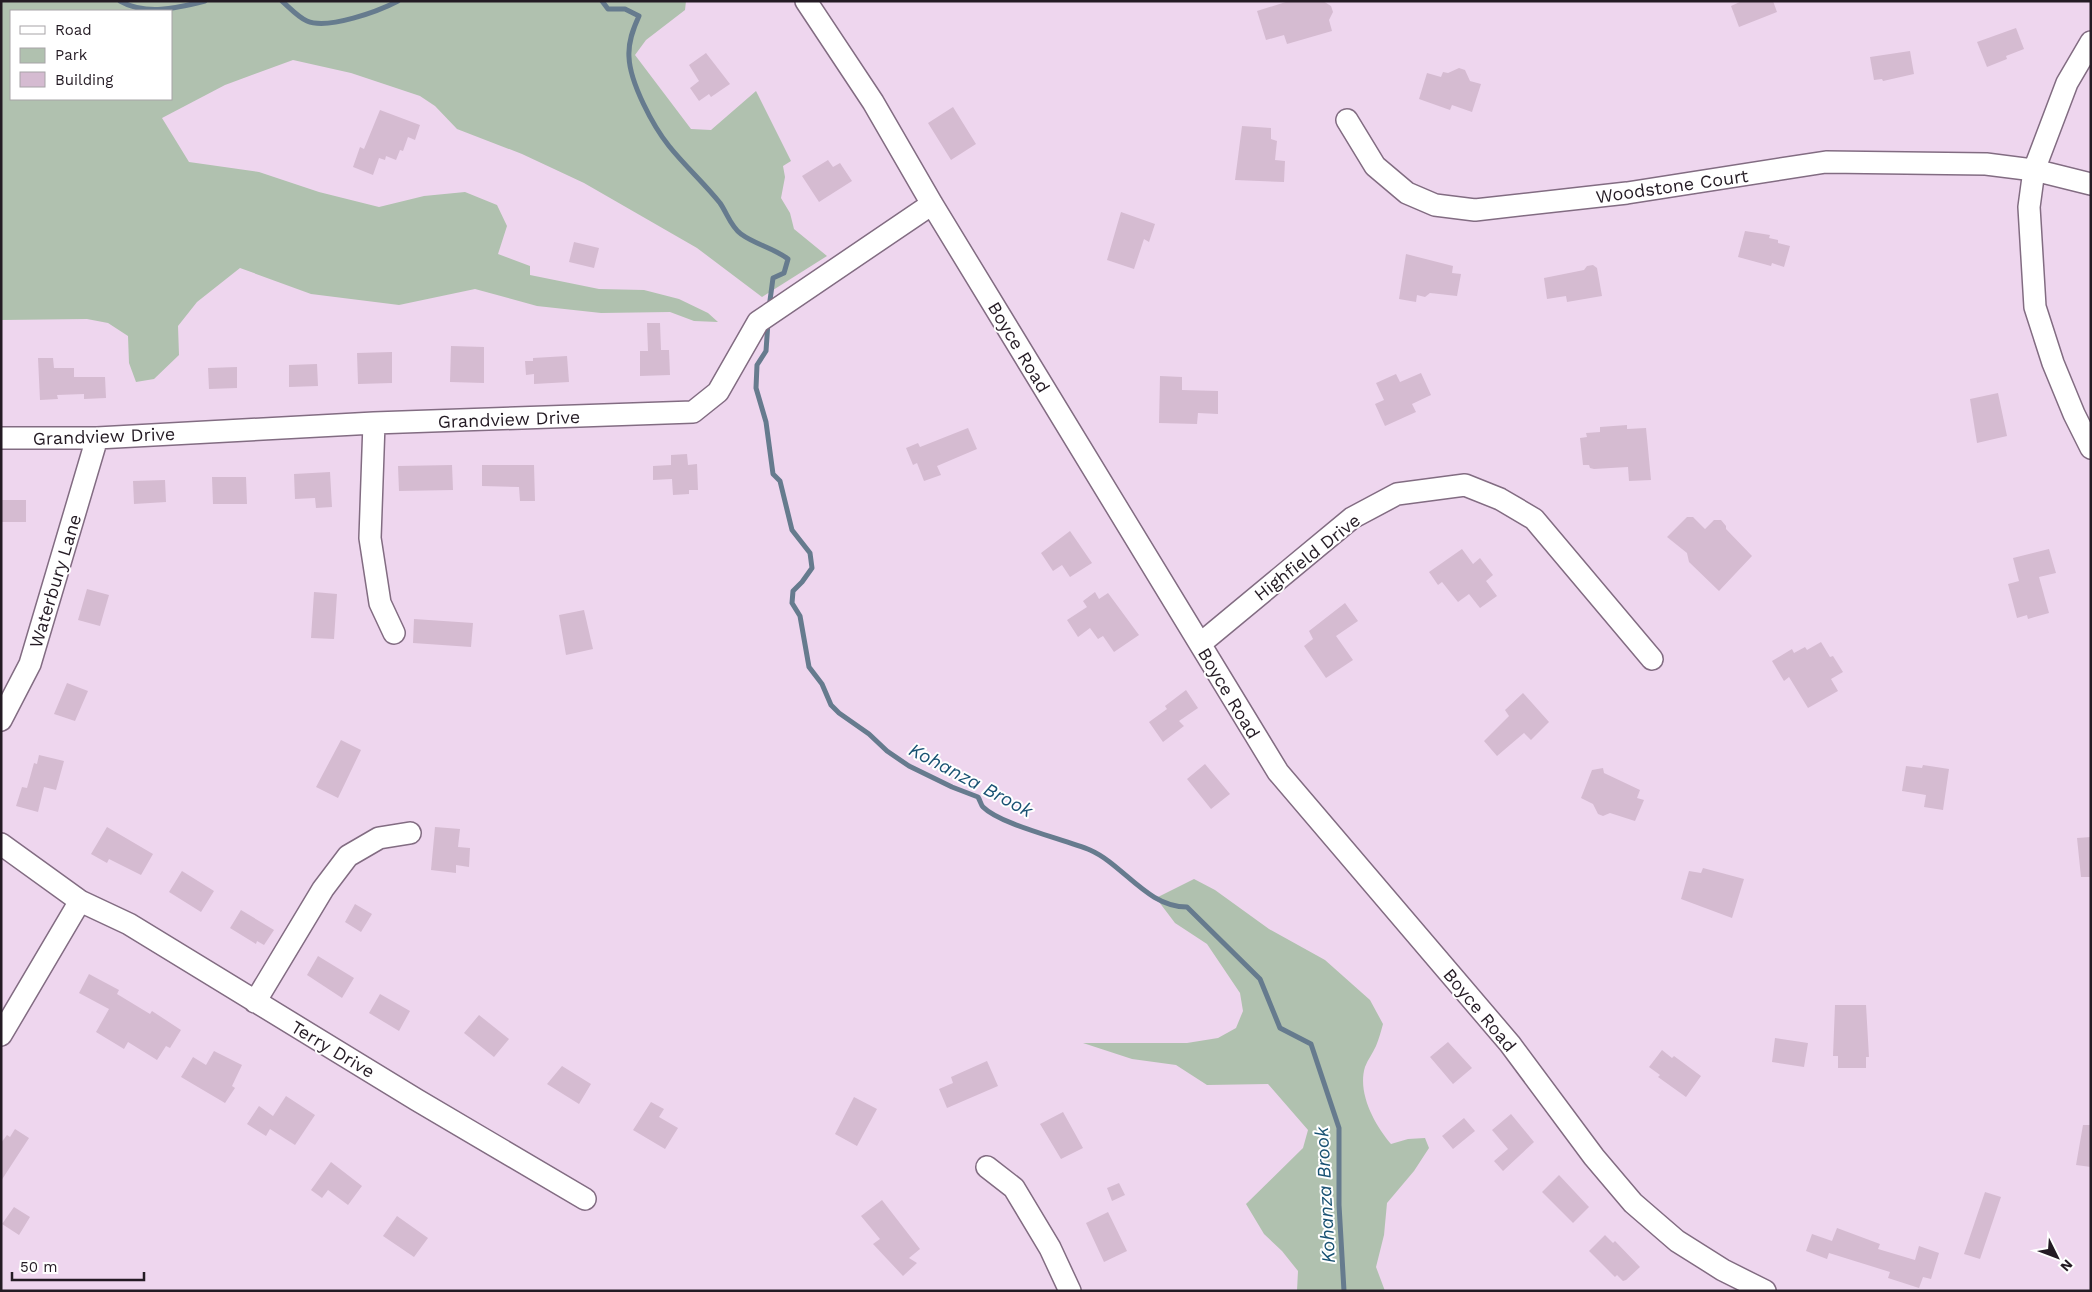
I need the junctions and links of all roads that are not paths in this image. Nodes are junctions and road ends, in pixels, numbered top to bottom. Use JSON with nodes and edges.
{"nodes":[{"id":1,"x":806,"y":1,"type":"edge"},
{"id":2,"x":2091,"y":42,"type":"edge"},
{"id":3,"x":1347,"y":120,"type":"dead end"},
{"id":4,"x":2034,"y":170,"type":"junction"},
{"id":5,"x":2091,"y":184,"type":"edge"},
{"id":6,"x":932,"y":204,"type":"junction"},
{"id":7,"x":374,"y":423,"type":"junction"},
{"id":8,"x":1,"y":438,"type":"edge"},
{"id":9,"x":97,"y":438,"type":"junction"},
{"id":10,"x":2091,"y":448,"type":"edge"},
{"id":11,"x":394,"y":633,"type":"dead end"},
{"id":12,"x":1200,"y":644,"type":"junction"},
{"id":13,"x":1652,"y":659,"type":"dead end"},
{"id":14,"x":1,"y":720,"type":"edge"},
{"id":15,"x":410,"y":833,"type":"dead end"},
{"id":16,"x":1,"y":844,"type":"edge"},
{"id":17,"x":80,"y":901,"type":"junction"},
{"id":18,"x":255,"y":1002,"type":"junction"},
{"id":19,"x":1,"y":1034,"type":"edge"},
{"id":20,"x":987,"y":1167,"type":"dead end"},
{"id":21,"x":585,"y":1199,"type":"dead end"},
{"id":22,"x":1070,"y":1291,"type":"edge"},
{"id":23,"x":1765,"y":1291,"type":"edge"}],
"edges":[{"from":1,"to":6,"type":"street","name":"Boyce Road"},
{"from":2,"to":4,"type":"street"},
{"from":3,"to":4,"type":"street","name":"Woodstone Court"},
{"from":4,"to":5,"type":"street","name":"Woodstone Court"},
{"from":4,"to":10,"type":"street"},
{"from":6,"to":7,"type":"street","name":"Grandview Drive"},
{"from":6,"to":12,"type":"street","name":"Boyce Road"},
{"from":7,"to":9,"type":"street","name":"Grandview Drive"},
{"from":7,"to":11,"type":"street"},
{"from":8,"to":9,"type":"street","name":"Grandview Drive"},
{"from":9,"to":14,"type":"street","name":"Waterbury Lane"},
{"from":12,"to":13,"type":"street","name":"Highfield Drive"},
{"from":12,"to":23,"type":"street","name":"Boyce Road"},
{"from":15,"to":18,"type":"street"},
{"from":16,"to":17,"type":"street"},
{"from":17,"to":18,"type":"street","name":"Terry Drive"},
{"from":17,"to":19,"type":"street"},
{"from":18,"to":21,"type":"street","name":"Terry Drive"},
{"from":20,"to":22,"type":"street"}]}
